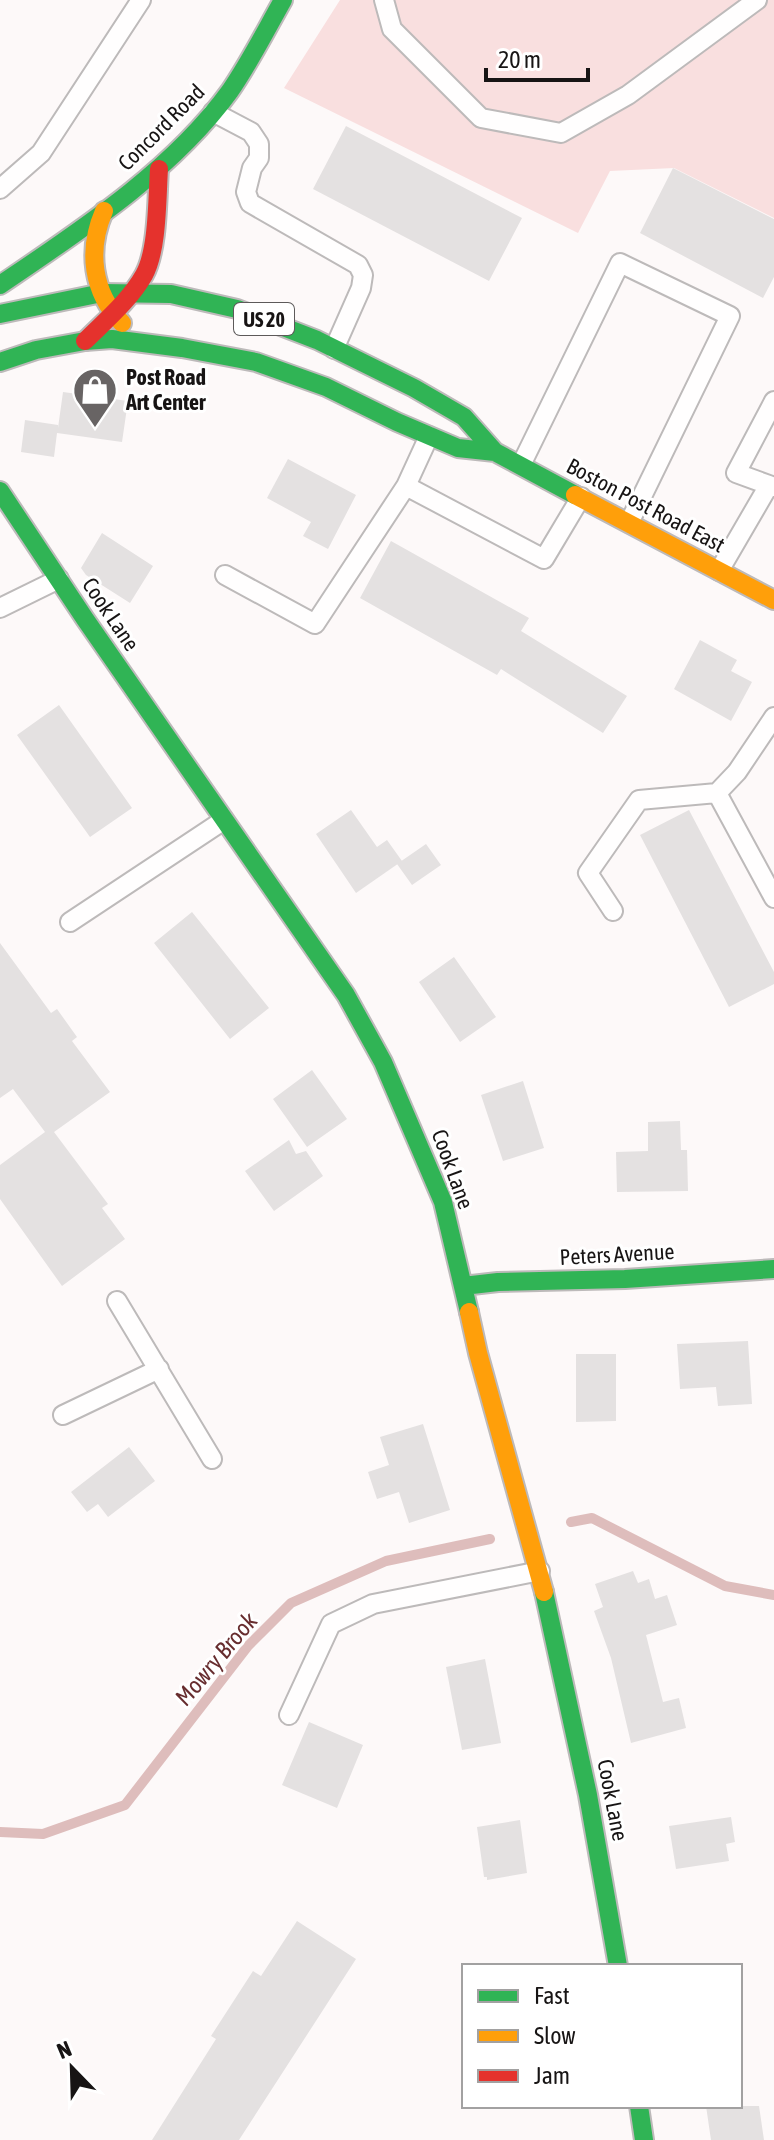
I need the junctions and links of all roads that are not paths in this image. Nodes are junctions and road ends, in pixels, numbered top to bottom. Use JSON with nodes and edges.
{"nodes":[{"id":1,"x":141,"y":0,"type":"edge"},
{"id":2,"x":283,"y":0,"type":"edge"},
{"id":3,"x":384,"y":0,"type":"edge"},
{"id":4,"x":757,"y":0,"type":"edge"},
{"id":5,"x":213,"y":112,"type":"junction"},
{"id":6,"x":159,"y":169,"type":"junction"},
{"id":7,"x":0,"y":189,"type":"edge"},
{"id":8,"x":104,"y":211,"type":"junction"},
{"id":9,"x":0,"y":285,"type":"edge"},
{"id":10,"x":102,"y":293,"type":"junction"},
{"id":11,"x":129,"y":293,"type":"junction"},
{"id":12,"x":0,"y":314,"type":"edge"},
{"id":13,"x":111,"y":314,"type":"junction"},
{"id":14,"x":85,"y":341,"type":"junction"},
{"id":15,"x":144,"y":343,"type":"junction"},
{"id":16,"x":334,"y":349,"type":"junction"},
{"id":17,"x":0,"y":362,"type":"edge"},
{"id":18,"x":774,"y":401,"type":"edge"},
{"id":19,"x":429,"y":436,"type":"junction"},
{"id":20,"x":495,"y":452,"type":"junction"},
{"id":21,"x":520,"y":465,"type":"junction"},
{"id":22,"x":406,"y":486,"type":"junction"},
{"id":23,"x":771,"y":486,"type":"edge"},
{"id":24,"x":0,"y":491,"type":"edge"},
{"id":25,"x":581,"y":497,"type":"junction"},
{"id":26,"x":629,"y":523,"type":"junction"},
{"id":27,"x":719,"y":571,"type":"junction"},
{"id":28,"x":225,"y":575,"type":"dead end"},
{"id":29,"x":59,"y":579,"type":"junction"},
{"id":30,"x":774,"y":600,"type":"edge"},
{"id":31,"x":0,"y":608,"type":"edge"},
{"id":32,"x":774,"y":717,"type":"edge"},
{"id":33,"x":717,"y":793,"type":"junction"},
{"id":34,"x":224,"y":820,"type":"junction"},
{"id":35,"x":774,"y":898,"type":"edge"},
{"id":36,"x":613,"y":911,"type":"dead end"},
{"id":37,"x":70,"y":922,"type":"dead end"},
{"id":38,"x":774,"y":1269,"type":"edge"},
{"id":39,"x":463,"y":1286,"type":"junction"},
{"id":40,"x":117,"y":1301,"type":"dead end"},
{"id":41,"x":159,"y":1369,"type":"junction"},
{"id":42,"x":63,"y":1415,"type":"dead end"},
{"id":43,"x":212,"y":1459,"type":"dead end"},
{"id":44,"x":540,"y":1571,"type":"junction"},
{"id":45,"x":289,"y":1715,"type":"dead end"},
{"id":46,"x":618,"y":1964,"type":"edge"},
{"id":47,"x":639,"y":2108,"type":"edge"},
{"id":48,"x":644,"y":2140,"type":"edge"}],
"edges":[{"from":1,"to":7,"type":"lane"},
{"from":2,"to":5,"type":"street","name":"Concord Road"},
{"from":3,"to":4,"type":"lane"},
{"from":5,"to":6,"type":"street","name":"Concord Road"},
{"from":5,"to":16,"type":"lane"},
{"from":6,"to":8,"type":"street","name":"Concord Road"},
{"from":6,"to":11,"type":"street"},
{"from":8,"to":9,"type":"street","name":"Concord Road"},
{"from":8,"to":10,"type":"street"},
{"from":10,"to":11,"type":"street","name":"Boston Post Road East","number":"US 20"},
{"from":10,"to":12,"type":"street","name":"Boston Post Road East","number":"US 20"},
{"from":10,"to":13,"type":"street"},
{"from":11,"to":13,"type":"street"},
{"from":11,"to":16,"type":"street","name":"Boston Post Road East","number":"US 20"},
{"from":13,"to":14,"type":"street"},
{"from":13,"to":15,"type":"street"},
{"from":14,"to":15,"type":"street","name":"Boston Post Road East","number":"US 20"},
{"from":14,"to":17,"type":"street","name":"Boston Post Road East","number":"US 20"},
{"from":15,"to":19,"type":"street","name":"Boston Post Road East","number":"US 20"},
{"from":16,"to":20,"type":"street","name":"Boston Post Road East","number":"US 20"},
{"from":18,"to":23,"type":"lane"},
{"from":19,"to":20,"type":"street","name":"Boston Post Road East","number":"US 20"},
{"from":19,"to":22,"type":"lane"},
{"from":20,"to":21,"type":"street","name":"Boston Post Road East","number":"US 20"},
{"from":21,"to":25,"type":"street","name":"Boston Post Road East","number":"US 20"},
{"from":21,"to":26,"type":"lane"},
{"from":22,"to":25,"type":"lane"},
{"from":22,"to":28,"type":"lane"},
{"from":23,"to":27,"type":"lane"},
{"from":24,"to":29,"type":"street","name":"Cook Lane"},
{"from":25,"to":26,"type":"street","name":"Boston Post Road East","number":"US 20"},
{"from":26,"to":27,"type":"street","name":"Boston Post Road East","number":"US 20"},
{"from":27,"to":30,"type":"street","name":"Boston Post Road East","number":"US 20"},
{"from":29,"to":31,"type":"lane"},
{"from":29,"to":34,"type":"street","name":"Cook Lane"},
{"from":32,"to":33,"type":"lane"},
{"from":33,"to":35,"type":"lane"},
{"from":33,"to":36,"type":"lane"},
{"from":34,"to":37,"type":"lane"},
{"from":34,"to":39,"type":"street","name":"Cook Lane"},
{"from":38,"to":39,"type":"street","name":"Peters Avenue"},
{"from":39,"to":44,"type":"street","name":"Cook Lane"},
{"from":40,"to":41,"type":"lane"},
{"from":41,"to":42,"type":"lane"},
{"from":41,"to":43,"type":"lane"},
{"from":44,"to":45,"type":"lane"},
{"from":44,"to":46,"type":"street","name":"Cook Lane"},
{"from":47,"to":48,"type":"street"}]}
